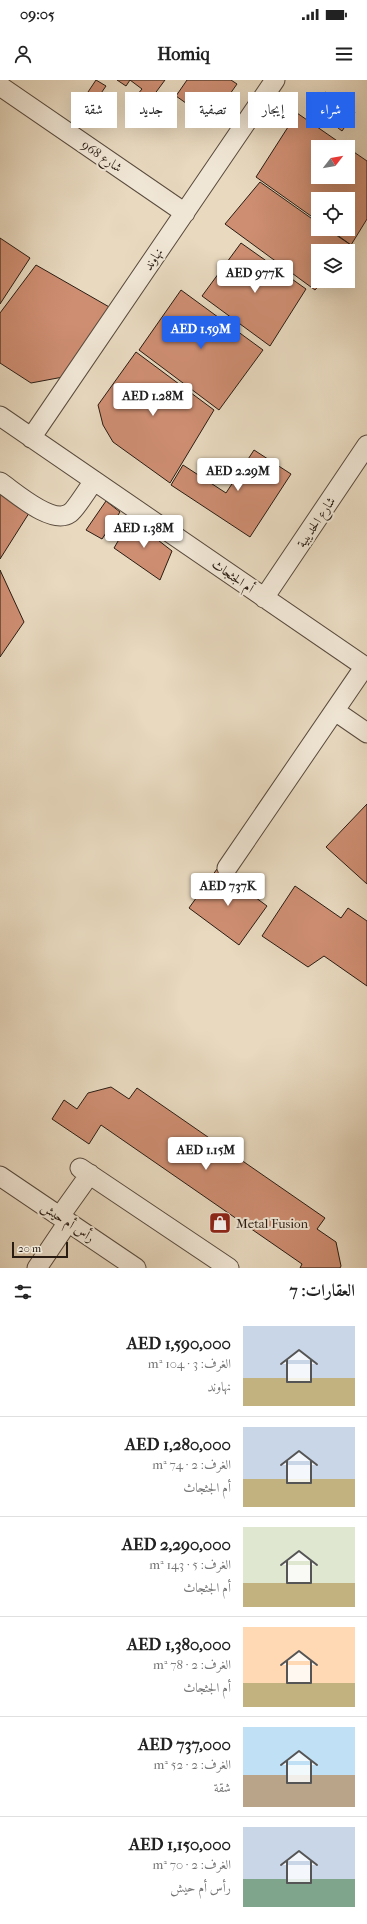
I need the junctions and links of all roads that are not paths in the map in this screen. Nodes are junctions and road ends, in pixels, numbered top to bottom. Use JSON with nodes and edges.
{"nodes":[{"id":1,"x":276,"y":80,"type":"edge"},
{"id":2,"x":0,"y":86,"type":"edge"},
{"id":3,"x":185,"y":213,"type":"junction"},
{"id":4,"x":0,"y":416,"type":"edge"},
{"id":5,"x":31,"y":438,"type":"junction"},
{"id":6,"x":367,"y":446,"type":"edge"},
{"id":7,"x":94,"y":481,"type":"junction"},
{"id":8,"x":0,"y":482,"type":"edge"},
{"id":9,"x":264,"y":598,"type":"junction"},
{"id":10,"x":366,"y":667,"type":"edge"},
{"id":11,"x":335,"y":711,"type":"junction"},
{"id":12,"x":367,"y":733,"type":"edge"},
{"id":13,"x":227,"y":868,"type":"dead end"},
{"id":14,"x":0,"y":1176,"type":"edge"},
{"id":15,"x":64,"y":1219,"type":"junction"},
{"id":16,"x":37,"y":1268,"type":"edge"},
{"id":17,"x":136,"y":1268,"type":"edge"},
{"id":18,"x":229,"y":1268,"type":"edge"}],
"edges":[{"from":1,"to":3,"type":"street","name":"نهاوند"},
{"from":2,"to":3,"type":"street","name":"شارع 968"},
{"from":3,"to":5,"type":"street","name":"نهاوند"},
{"from":4,"to":5,"type":"street","name":"أم الجثجاث"},
{"from":5,"to":7,"type":"street","name":"أم الجثجاث"},
{"from":6,"to":9,"type":"street","name":"شارع الحديبية"},
{"from":7,"to":8,"type":"street"},
{"from":7,"to":9,"type":"street","name":"أم الجثجاث"},
{"from":9,"to":10,"type":"street","name":"أم الجثجاث"},
{"from":10,"to":11,"type":"street"},
{"from":11,"to":12,"type":"street"},
{"from":11,"to":13,"type":"street"},
{"from":14,"to":15,"type":"street","name":"رأس أم حيش"},
{"from":15,"to":16,"type":"street"},
{"from":15,"to":17,"type":"street","name":"رأس أم حيش"},
{"from":15,"to":18,"type":"street"}]}
